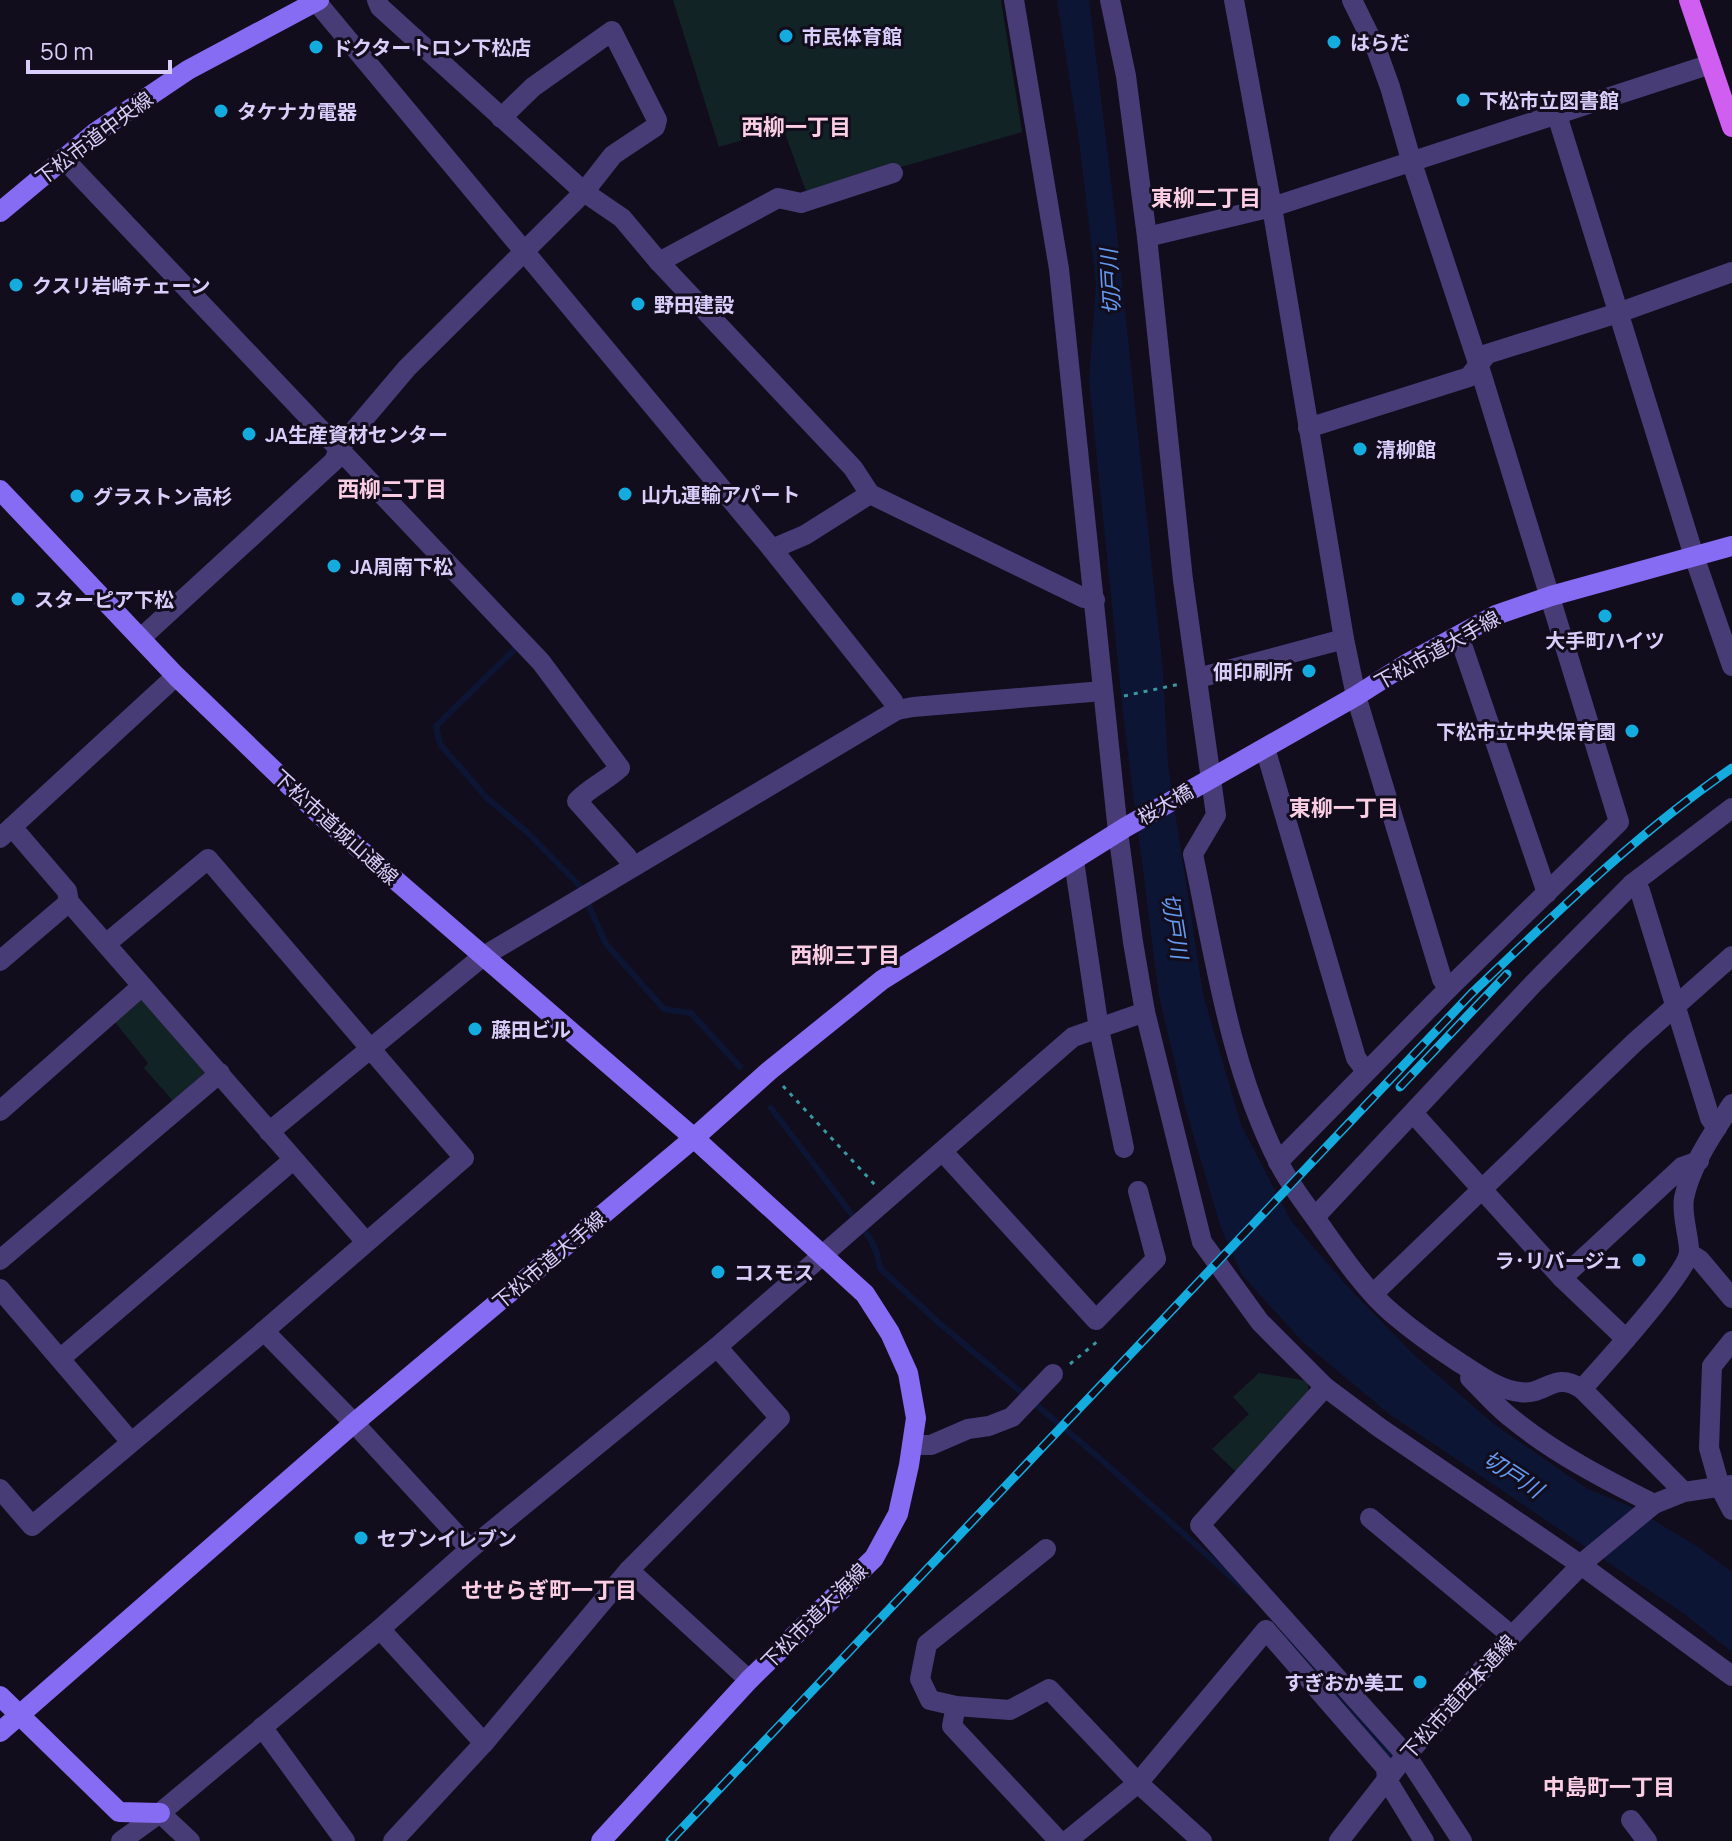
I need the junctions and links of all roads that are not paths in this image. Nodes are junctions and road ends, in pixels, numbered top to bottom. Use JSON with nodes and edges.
{"nodes":[{"id":1,"x":316,"y":0,"type":"edge"},
{"id":2,"x":377,"y":0,"type":"edge"},
{"id":3,"x":1014,"y":0,"type":"edge"},
{"id":4,"x":1110,"y":0,"type":"edge"},
{"id":5,"x":1234,"y":0,"type":"edge"},
{"id":6,"x":1352,"y":0,"type":"edge"},
{"id":7,"x":1689,"y":0,"type":"edge"},
{"id":8,"x":1711,"y":64,"type":"junction"},
{"id":9,"x":1732,"y":108,"type":"edge"},
{"id":10,"x":1557,"y":115,"type":"junction"},
{"id":11,"x":501,"y":118,"type":"junction"},
{"id":12,"x":1732,"y":127,"type":"edge"},
{"id":13,"x":63,"y":158,"type":"junction"},
{"id":14,"x":1412,"y":163,"type":"junction"},
{"id":15,"x":893,"y":173,"type":"dead end"},
{"id":16,"x":584,"y":192,"type":"junction"},
{"id":17,"x":1272,"y":207,"type":"junction"},
{"id":18,"x":0,"y":212,"type":"edge"},
{"id":19,"x":1147,"y":237,"type":"junction"},
{"id":20,"x":522,"y":252,"type":"junction"},
{"id":21,"x":659,"y":262,"type":"junction"},
{"id":22,"x":1732,"y":272,"type":"edge"},
{"id":23,"x":1618,"y":313,"type":"junction"},
{"id":24,"x":1478,"y":363,"type":"junction"},
{"id":25,"x":1308,"y":428,"type":"junction"},
{"id":26,"x":340,"y":447,"type":"junction"},
{"id":27,"x":0,"y":490,"type":"edge"},
{"id":28,"x":870,"y":494,"type":"junction"},
{"id":29,"x":1732,"y":546,"type":"edge"},
{"id":30,"x":772,"y":549,"type":"junction"},
{"id":31,"x":1694,"y":556,"type":"junction"},
{"id":32,"x":1551,"y":596,"type":"junction"},
{"id":33,"x":1095,"y":600,"type":"junction"},
{"id":34,"x":1459,"y":636,"type":"junction"},
{"id":35,"x":141,"y":638,"type":"junction"},
{"id":36,"x":1344,"y":639,"type":"junction"},
{"id":37,"x":1732,"y":666,"type":"edge"},
{"id":38,"x":176,"y":676,"type":"junction"},
{"id":39,"x":1194,"y":680,"type":"junction"},
{"id":40,"x":1113,"y":693,"type":"junction"},
{"id":41,"x":1356,"y":696,"type":"junction"},
{"id":42,"x":897,"y":710,"type":"junction"},
{"id":43,"x":1265,"y":748,"type":"junction"},
{"id":44,"x":1208,"y":779,"type":"junction"},
{"id":45,"x":1732,"y":808,"type":"edge"},
{"id":46,"x":1122,"y":829,"type":"junction"},
{"id":47,"x":6,"y":833,"type":"edge"},
{"id":48,"x":1074,"y":861,"type":"junction"},
{"id":49,"x":632,"y":867,"type":"junction"},
{"id":50,"x":1632,"y":884,"type":"junction"},
{"id":51,"x":1547,"y":893,"type":"junction"},
{"id":52,"x":69,"y":902,"type":"junction"},
{"id":53,"x":107,"y":943,"type":"junction"},
{"id":54,"x":1732,"y":956,"type":"edge"},
{"id":55,"x":482,"y":957,"type":"junction"},
{"id":56,"x":0,"y":961,"type":"edge"},
{"id":57,"x":142,"y":986,"type":"junction"},
{"id":58,"x":1449,"y":988,"type":"junction"},
{"id":59,"x":1676,"y":1004,"type":"junction"},
{"id":60,"x":1145,"y":1012,"type":"junction"},
{"id":61,"x":1099,"y":1029,"type":"junction"},
{"id":62,"x":371,"y":1050,"type":"junction"},
{"id":63,"x":1366,"y":1071,"type":"junction"},
{"id":64,"x":220,"y":1073,"type":"junction"},
{"id":65,"x":1732,"y":1104,"type":"edge"},
{"id":66,"x":0,"y":1111,"type":"edge"},
{"id":67,"x":1413,"y":1113,"type":"junction"},
{"id":68,"x":1717,"y":1128,"type":"junction"},
{"id":69,"x":269,"y":1132,"type":"junction"},
{"id":70,"x":694,"y":1138,"type":"junction"},
{"id":71,"x":1124,"y":1148,"type":"dead end"},
{"id":72,"x":943,"y":1152,"type":"junction"},
{"id":73,"x":293,"y":1160,"type":"junction"},
{"id":74,"x":1699,"y":1161,"type":"junction"},
{"id":75,"x":1278,"y":1162,"type":"junction"},
{"id":76,"x":1483,"y":1190,"type":"junction"},
{"id":77,"x":1138,"y":1191,"type":"dead end"},
{"id":78,"x":1315,"y":1217,"type":"junction"},
{"id":79,"x":366,"y":1242,"type":"junction"},
{"id":80,"x":1689,"y":1253,"type":"junction"},
{"id":81,"x":823,"y":1254,"type":"junction"},
{"id":82,"x":0,"y":1260,"type":"edge"},
{"id":83,"x":1562,"y":1278,"type":"junction"},
{"id":84,"x":0,"y":1289,"type":"edge"},
{"id":85,"x":1374,"y":1293,"type":"junction"},
{"id":86,"x":1732,"y":1298,"type":"edge"},
{"id":87,"x":264,"y":1331,"type":"junction"},
{"id":88,"x":1626,"y":1339,"type":"junction"},
{"id":89,"x":1732,"y":1341,"type":"edge"},
{"id":90,"x":717,"y":1347,"type":"junction"},
{"id":91,"x":61,"y":1358,"type":"junction"},
{"id":92,"x":1458,"y":1362,"type":"junction"},
{"id":93,"x":1053,"y":1374,"type":"dead end"},
{"id":94,"x":1325,"y":1387,"type":"junction"},
{"id":95,"x":1582,"y":1389,"type":"junction"},
{"id":96,"x":354,"y":1423,"type":"junction"},
{"id":97,"x":131,"y":1442,"type":"junction"},
{"id":98,"x":912,"y":1445,"type":"junction"},
{"id":99,"x":1726,"y":1486,"type":"edge"},
{"id":100,"x":0,"y":1489,"type":"edge"},
{"id":101,"x":1684,"y":1492,"type":"junction"},
{"id":102,"x":1648,"y":1507,"type":"junction"},
{"id":103,"x":1732,"y":1510,"type":"edge"},
{"id":104,"x":1370,"y":1518,"type":"dead end"},
{"id":105,"x":470,"y":1549,"type":"junction"},
{"id":106,"x":1046,"y":1549,"type":"dead end"},
{"id":107,"x":1583,"y":1562,"type":"junction"},
{"id":108,"x":629,"y":1570,"type":"junction"},
{"id":109,"x":380,"y":1629,"type":"junction"},
{"id":110,"x":1512,"y":1636,"type":"junction"},
{"id":111,"x":1732,"y":1676,"type":"edge"},
{"id":112,"x":749,"y":1680,"type":"junction"},
{"id":113,"x":0,"y":1696,"type":"edge"},
{"id":114,"x":956,"y":1706,"type":"junction"},
{"id":115,"x":20,"y":1716,"type":"junction"},
{"id":116,"x":262,"y":1727,"type":"junction"},
{"id":117,"x":0,"y":1732,"type":"edge"},
{"id":118,"x":484,"y":1743,"type":"junction"},
{"id":119,"x":1397,"y":1766,"type":"junction"},
{"id":120,"x":1138,"y":1783,"type":"junction"},
{"id":121,"x":160,"y":1813,"type":"junction"},
{"id":122,"x":1631,"y":1820,"type":"dead end"},
{"id":123,"x":122,"y":1841,"type":"edge"},
{"id":124,"x":190,"y":1841,"type":"edge"},
{"id":125,"x":345,"y":1841,"type":"edge"},
{"id":126,"x":393,"y":1841,"type":"edge"},
{"id":127,"x":601,"y":1841,"type":"edge"},
{"id":128,"x":1059,"y":1841,"type":"edge"},
{"id":129,"x":1067,"y":1841,"type":"edge"},
{"id":130,"x":1202,"y":1841,"type":"edge"},
{"id":131,"x":1339,"y":1841,"type":"edge"},
{"id":132,"x":1424,"y":1841,"type":"edge"},
{"id":133,"x":1462,"y":1841,"type":"edge"},
{"id":134,"x":1647,"y":1841,"type":"edge"}],
"edges":[{"from":1,"to":13,"type":"street","name":"下松市道中央線"},
{"from":1,"to":20,"type":"street"},
{"from":2,"to":11,"type":"street"},
{"from":3,"to":33,"type":"street"},
{"from":4,"to":19,"type":"street"},
{"from":5,"to":17,"type":"street"},
{"from":6,"to":14,"type":"street"},
{"from":7,"to":8,"type":"main road"},
{"from":8,"to":9,"type":"main road"},
{"from":8,"to":10,"type":"street"},
{"from":8,"to":12,"type":"main road"},
{"from":10,"to":14,"type":"street"},
{"from":10,"to":23,"type":"street"},
{"from":11,"to":16,"type":"street"},
{"from":11,"to":16,"type":"street"},
{"from":13,"to":18,"type":"street","name":"下松市道中央線"},
{"from":13,"to":26,"type":"street"},
{"from":14,"to":17,"type":"street"},
{"from":14,"to":24,"type":"street"},
{"from":15,"to":21,"type":"street"},
{"from":16,"to":20,"type":"street"},
{"from":16,"to":21,"type":"street"},
{"from":17,"to":19,"type":"street"},
{"from":17,"to":25,"type":"street"},
{"from":19,"to":39,"type":"street"},
{"from":20,"to":26,"type":"street"},
{"from":20,"to":30,"type":"street"},
{"from":21,"to":28,"type":"street"},
{"from":22,"to":23,"type":"street"},
{"from":23,"to":24,"type":"street"},
{"from":23,"to":31,"type":"street"},
{"from":24,"to":25,"type":"street"},
{"from":24,"to":32,"type":"street"},
{"from":25,"to":36,"type":"street"},
{"from":26,"to":35,"type":"street"},
{"from":26,"to":49,"type":"street"},
{"from":27,"to":35,"type":"street","name":"下松市道城山通線"},
{"from":28,"to":30,"type":"street"},
{"from":28,"to":33,"type":"street"},
{"from":29,"to":31,"type":"street","name":"下松市道大手線"},
{"from":30,"to":42,"type":"street"},
{"from":31,"to":32,"type":"street","name":"下松市道大手線"},
{"from":31,"to":37,"type":"street"},
{"from":32,"to":34,"type":"street","name":"下松市道大手線"},
{"from":32,"to":51,"type":"street"},
{"from":33,"to":40,"type":"street"},
{"from":34,"to":41,"type":"street","name":"下松市道大手線"},
{"from":34,"to":51,"type":"street"},
{"from":35,"to":38,"type":"street","name":"下松市道城山通線"},
{"from":36,"to":39,"type":"street"},
{"from":36,"to":41,"type":"street"},
{"from":38,"to":47,"type":"street"},
{"from":38,"to":55,"type":"street","name":"下松市道城山通線"},
{"from":39,"to":44,"type":"street"},
{"from":40,"to":42,"type":"street"},
{"from":40,"to":46,"type":"street"},
{"from":41,"to":43,"type":"street","name":"下松市道大手線"},
{"from":41,"to":58,"type":"street"},
{"from":42,"to":49,"type":"street"},
{"from":43,"to":44,"type":"street","name":"下松市道大手線"},
{"from":43,"to":63,"type":"street"},
{"from":44,"to":46,"type":"street","name":"桜大橋"},
{"from":44,"to":75,"type":"street"},
{"from":45,"to":50,"type":"street"},
{"from":46,"to":48,"type":"street","name":"下松市道大手線"},
{"from":46,"to":60,"type":"street"},
{"from":47,"to":52,"type":"street"},
{"from":48,"to":61,"type":"street"},
{"from":48,"to":70,"type":"street","name":"下松市道大手線"},
{"from":49,"to":55,"type":"street"},
{"from":50,"to":59,"type":"street"},
{"from":50,"to":67,"type":"street"},
{"from":51,"to":58,"type":"street"},
{"from":52,"to":53,"type":"street"},
{"from":52,"to":56,"type":"street"},
{"from":53,"to":57,"type":"street"},
{"from":53,"to":62,"type":"street"},
{"from":54,"to":59,"type":"street"},
{"from":55,"to":62,"type":"street"},
{"from":55,"to":70,"type":"street","name":"下松市道城山通線"},
{"from":57,"to":64,"type":"street"},
{"from":57,"to":66,"type":"street"},
{"from":58,"to":63,"type":"street"},
{"from":59,"to":68,"type":"street"},
{"from":59,"to":76,"type":"street"},
{"from":60,"to":61,"type":"street"},
{"from":60,"to":94,"type":"street"},
{"from":61,"to":71,"type":"street"},
{"from":61,"to":72,"type":"street"},
{"from":62,"to":69,"type":"street"},
{"from":62,"to":79,"type":"street"},
{"from":63,"to":75,"type":"street"},
{"from":64,"to":69,"type":"street"},
{"from":64,"to":82,"type":"street"},
{"from":65,"to":68,"type":"street"},
{"from":67,"to":76,"type":"street"},
{"from":67,"to":78,"type":"street"},
{"from":68,"to":74,"type":"street"},
{"from":69,"to":73,"type":"street"},
{"from":70,"to":81,"type":"street","name":"下松市道大海線"},
{"from":70,"to":96,"type":"street","name":"下松市道大手線"},
{"from":72,"to":77,"type":"street"},
{"from":72,"to":81,"type":"street"},
{"from":73,"to":79,"type":"street"},
{"from":73,"to":91,"type":"street"},
{"from":74,"to":80,"type":"street"},
{"from":74,"to":83,"type":"street"},
{"from":75,"to":78,"type":"street"},
{"from":76,"to":83,"type":"street"},
{"from":76,"to":85,"type":"street"},
{"from":78,"to":85,"type":"street"},
{"from":79,"to":87,"type":"street"},
{"from":80,"to":86,"type":"street"},
{"from":80,"to":88,"type":"street"},
{"from":81,"to":90,"type":"street"},
{"from":81,"to":98,"type":"street","name":"下松市道大海線"},
{"from":83,"to":88,"type":"street"},
{"from":84,"to":91,"type":"street"},
{"from":85,"to":92,"type":"street"},
{"from":87,"to":96,"type":"street"},
{"from":87,"to":97,"type":"street"},
{"from":88,"to":95,"type":"street"},
{"from":89,"to":99,"type":"street"},
{"from":90,"to":105,"type":"street"},
{"from":90,"to":108,"type":"street"},
{"from":91,"to":97,"type":"street"},
{"from":92,"to":95,"type":"street"},
{"from":92,"to":102,"type":"street"},
{"from":93,"to":98,"type":"street"},
{"from":94,"to":107,"type":"street"},
{"from":94,"to":119,"type":"street"},
{"from":95,"to":101,"type":"street"},
{"from":96,"to":105,"type":"street"},
{"from":96,"to":115,"type":"street","name":"下松市道大手線"},
{"from":97,"to":100,"type":"street"},
{"from":98,"to":112,"type":"street","name":"下松市道大海線"},
{"from":99,"to":101,"type":"street"},
{"from":99,"to":103,"type":"street"},
{"from":101,"to":102,"type":"street"},
{"from":102,"to":107,"type":"street","name":"下松市道西本通線"},
{"from":104,"to":110,"type":"street"},
{"from":105,"to":109,"type":"street"},
{"from":106,"to":114,"type":"street"},
{"from":107,"to":110,"type":"street","name":"下松市道西本通線"},
{"from":107,"to":111,"type":"street"},
{"from":108,"to":112,"type":"street"},
{"from":108,"to":118,"type":"street"},
{"from":109,"to":116,"type":"street"},
{"from":109,"to":118,"type":"street"},
{"from":110,"to":119,"type":"street","name":"下松市道西本通線"},
{"from":112,"to":127,"type":"street","name":"下松市道大海線"},
{"from":113,"to":115,"type":"street"},
{"from":114,"to":120,"type":"street"},
{"from":114,"to":128,"type":"street"},
{"from":115,"to":117,"type":"street","name":"下松市道大手線"},
{"from":115,"to":121,"type":"street"},
{"from":116,"to":121,"type":"street"},
{"from":116,"to":125,"type":"street"},
{"from":118,"to":126,"type":"street"},
{"from":119,"to":120,"type":"street"},
{"from":119,"to":131,"type":"street","name":"下松市道西本通線"},
{"from":119,"to":132,"type":"street"},
{"from":119,"to":133,"type":"street"},
{"from":120,"to":129,"type":"street"},
{"from":120,"to":130,"type":"street"},
{"from":121,"to":123,"type":"street"},
{"from":121,"to":124,"type":"street"},
{"from":122,"to":134,"type":"street"}]}
